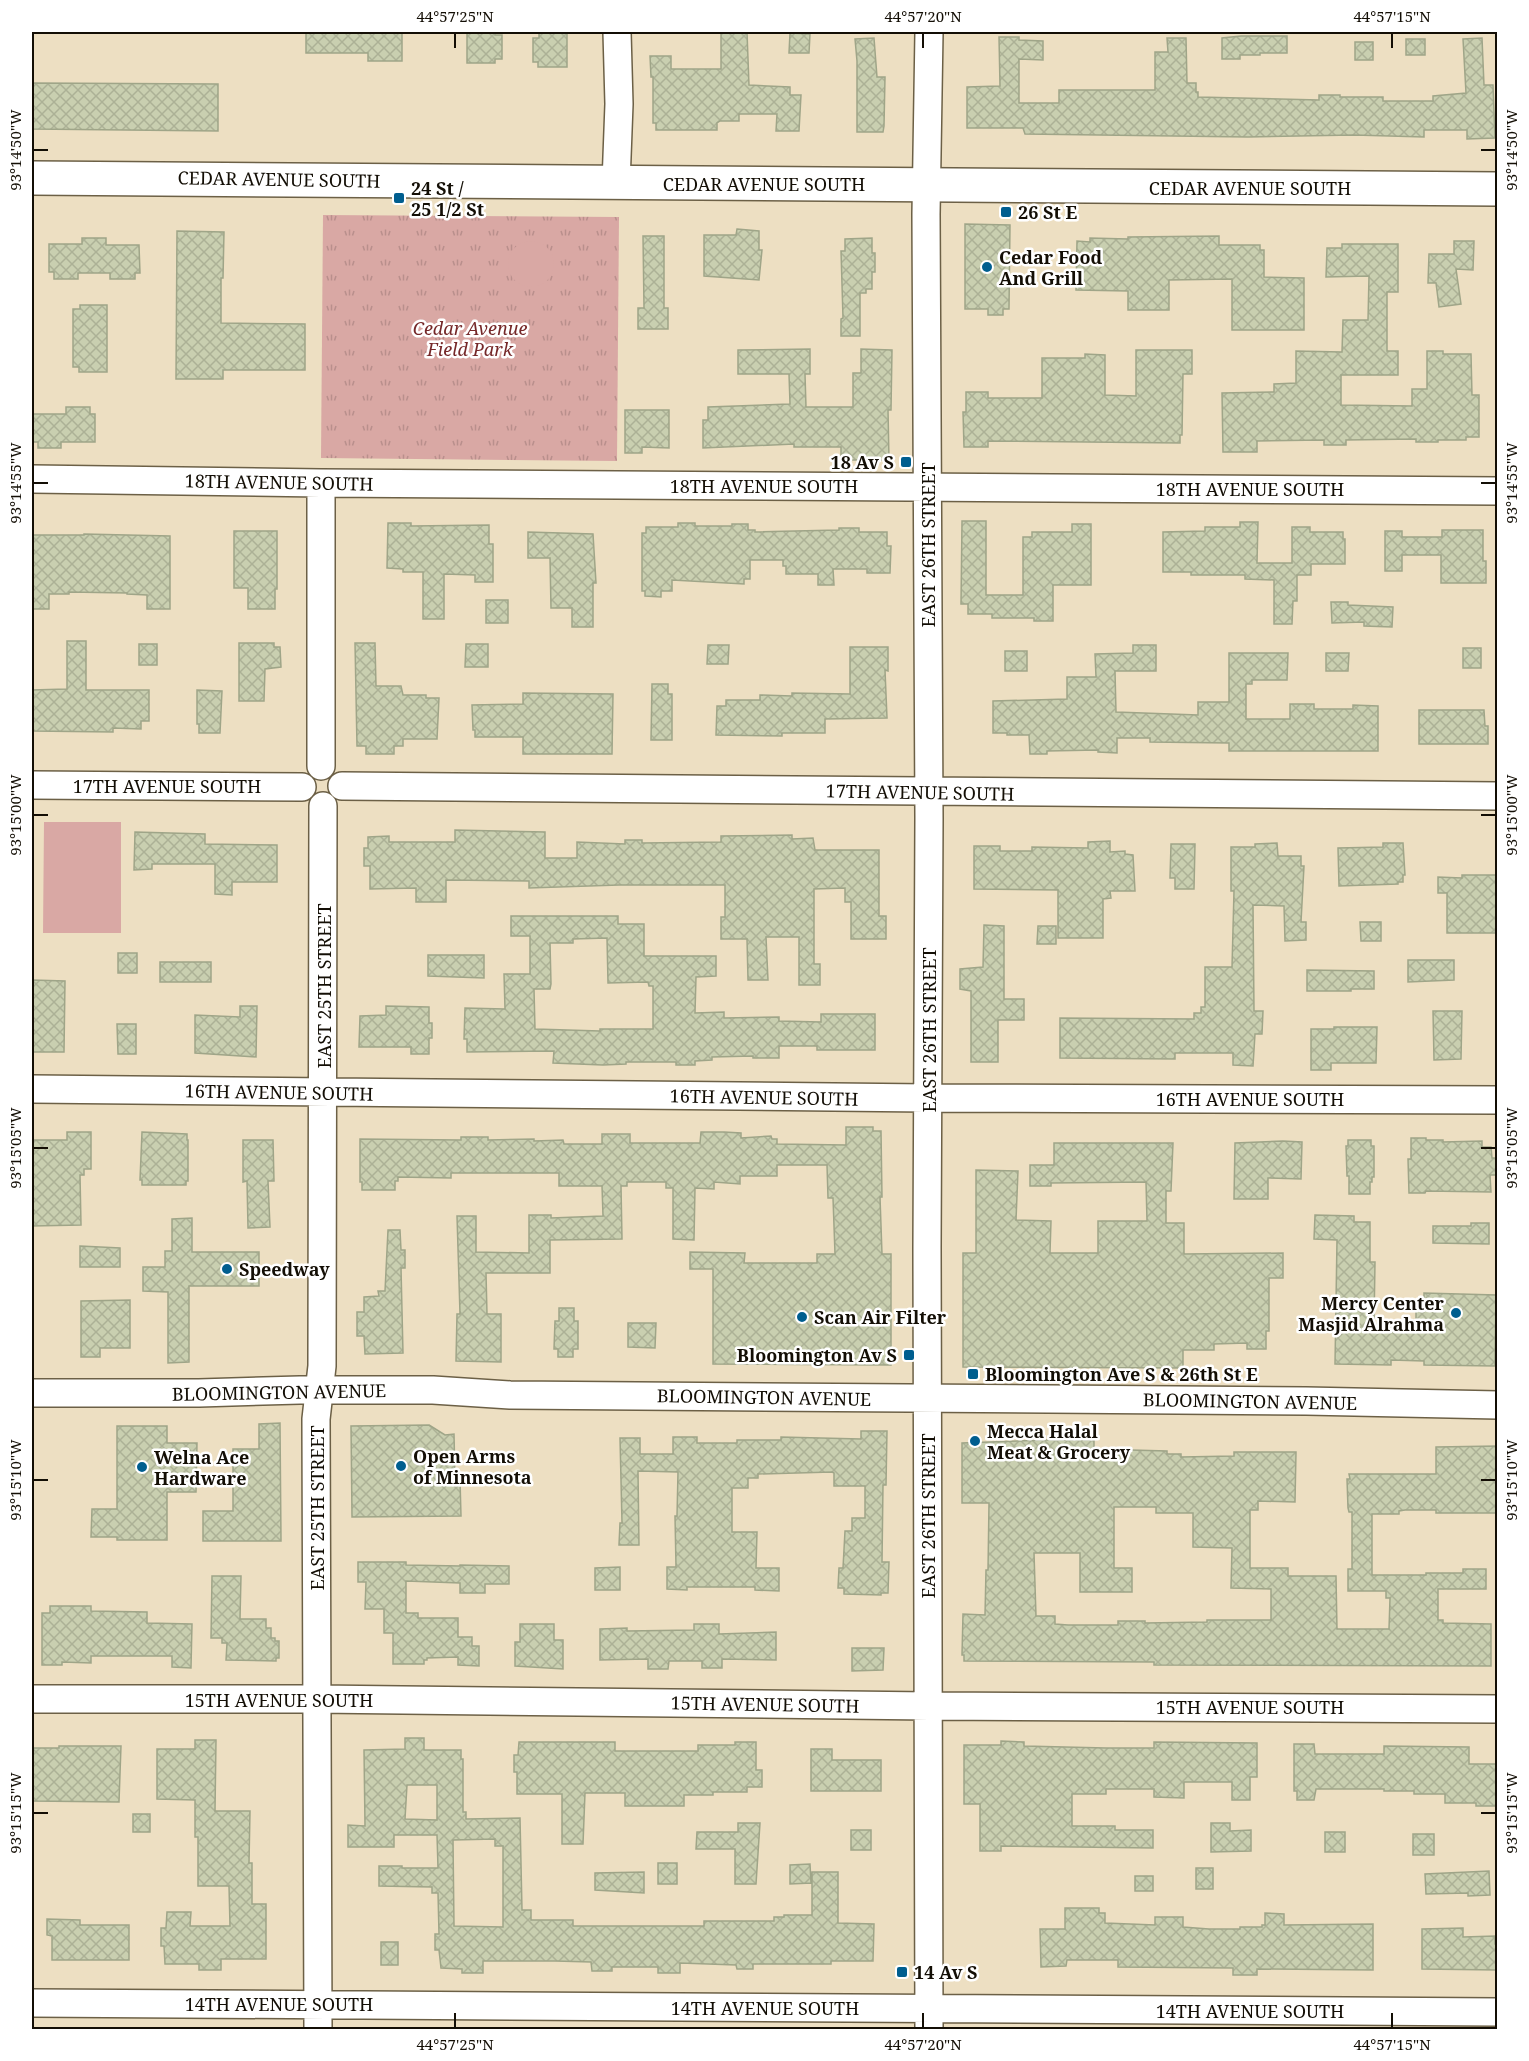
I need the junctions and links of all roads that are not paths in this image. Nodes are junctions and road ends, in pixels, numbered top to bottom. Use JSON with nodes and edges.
{"nodes":[{"id":1,"x":617,"y":32,"type":"edge"},
{"id":2,"x":929,"y":32,"type":"edge"},
{"id":3,"x":32,"y":178,"type":"edge"},
{"id":4,"x":616,"y":183,"type":"junction"},
{"id":5,"x":926,"y":186,"type":"junction"},
{"id":6,"x":1497,"y":189,"type":"edge"},
{"id":7,"x":32,"y":479,"type":"edge"},
{"id":8,"x":321,"y":483,"type":"junction"},
{"id":9,"x":927,"y":487,"type":"junction"},
{"id":10,"x":1497,"y":491,"type":"edge"},
{"id":11,"x":321,"y":766,"type":"junction"},
{"id":12,"x":32,"y":785,"type":"edge"},
{"id":13,"x":342,"y":786,"type":"junction"},
{"id":14,"x":302,"y":787,"type":"junction"},
{"id":15,"x":929,"y":792,"type":"junction"},
{"id":16,"x":1497,"y":796,"type":"edge"},
{"id":17,"x":323,"y":806,"type":"junction"},
{"id":18,"x":32,"y":1089,"type":"edge"},
{"id":19,"x":324,"y":1093,"type":"junction"},
{"id":20,"x":928,"y":1098,"type":"junction"},
{"id":21,"x":1497,"y":1100,"type":"edge"},
{"id":22,"x":319,"y":1391,"type":"junction"},
{"id":23,"x":32,"y":1393,"type":"edge"},
{"id":24,"x":928,"y":1399,"type":"junction"},
{"id":25,"x":1497,"y":1405,"type":"edge"},
{"id":26,"x":32,"y":1700,"type":"edge"},
{"id":27,"x":317,"y":1700,"type":"junction"},
{"id":28,"x":929,"y":1706,"type":"junction"},
{"id":29,"x":1497,"y":1709,"type":"edge"},
{"id":30,"x":32,"y":2003,"type":"edge"},
{"id":31,"x":1497,"y":2012,"type":"edge"},
{"id":32,"x":318,"y":2017,"type":"edge"},
{"id":33,"x":929,"y":2019,"type":"edge"}],
"edges":[{"from":1,"to":4,"type":"street"},
{"from":2,"to":5,"type":"street","name":"EAST 26TH STREET"},
{"from":3,"to":4,"type":"main road","name":"CEDAR AVENUE SOUTH"},
{"from":4,"to":5,"type":"main road","name":"CEDAR AVENUE SOUTH"},
{"from":5,"to":6,"type":"main road","name":"CEDAR AVENUE SOUTH"},
{"from":5,"to":9,"type":"street","name":"EAST 26TH STREET"},
{"from":7,"to":8,"type":"street","name":"18TH AVENUE SOUTH"},
{"from":8,"to":9,"type":"street","name":"18TH AVENUE SOUTH"},
{"from":8,"to":11,"type":"street"},
{"from":9,"to":10,"type":"street","name":"18TH AVENUE SOUTH"},
{"from":9,"to":15,"type":"street","name":"EAST 26TH STREET"},
{"from":11,"to":13,"type":"street"},
{"from":11,"to":14,"type":"street"},
{"from":12,"to":14,"type":"street","name":"17TH AVENUE SOUTH"},
{"from":13,"to":15,"type":"street","name":"17TH AVENUE SOUTH"},
{"from":13,"to":17,"type":"street"},
{"from":14,"to":17,"type":"street"},
{"from":15,"to":16,"type":"street","name":"17TH AVENUE SOUTH"},
{"from":15,"to":20,"type":"street","name":"EAST 26TH STREET"},
{"from":17,"to":19,"type":"street","name":"EAST 25TH STREET"},
{"from":18,"to":19,"type":"street","name":"16TH AVENUE SOUTH"},
{"from":19,"to":20,"type":"street","name":"16TH AVENUE SOUTH"},
{"from":19,"to":22,"type":"street","name":"EAST 25TH STREET"},
{"from":20,"to":21,"type":"street","name":"16TH AVENUE SOUTH"},
{"from":20,"to":24,"type":"street","name":"EAST 26TH STREET"},
{"from":22,"to":23,"type":"street","name":"BLOOMINGTON AVENUE"},
{"from":22,"to":24,"type":"street","name":"BLOOMINGTON AVENUE"},
{"from":22,"to":27,"type":"street","name":"EAST 25TH STREET"},
{"from":24,"to":25,"type":"street","name":"BLOOMINGTON AVENUE"},
{"from":24,"to":28,"type":"street","name":"EAST 26TH STREET"},
{"from":26,"to":27,"type":"street","name":"15TH AVENUE SOUTH"},
{"from":27,"to":28,"type":"street","name":"15TH AVENUE SOUTH"},
{"from":27,"to":32,"type":"street","name":"EAST 25TH STREET"},
{"from":28,"to":29,"type":"street","name":"15TH AVENUE SOUTH"},
{"from":28,"to":33,"type":"street","name":"EAST 26TH STREET"},
{"from":30,"to":32,"type":"street","name":"14TH AVENUE SOUTH"},
{"from":31,"to":33,"type":"street","name":"14TH AVENUE SOUTH"},
{"from":32,"to":33,"type":"street","name":"14TH AVENUE SOUTH"}]}
